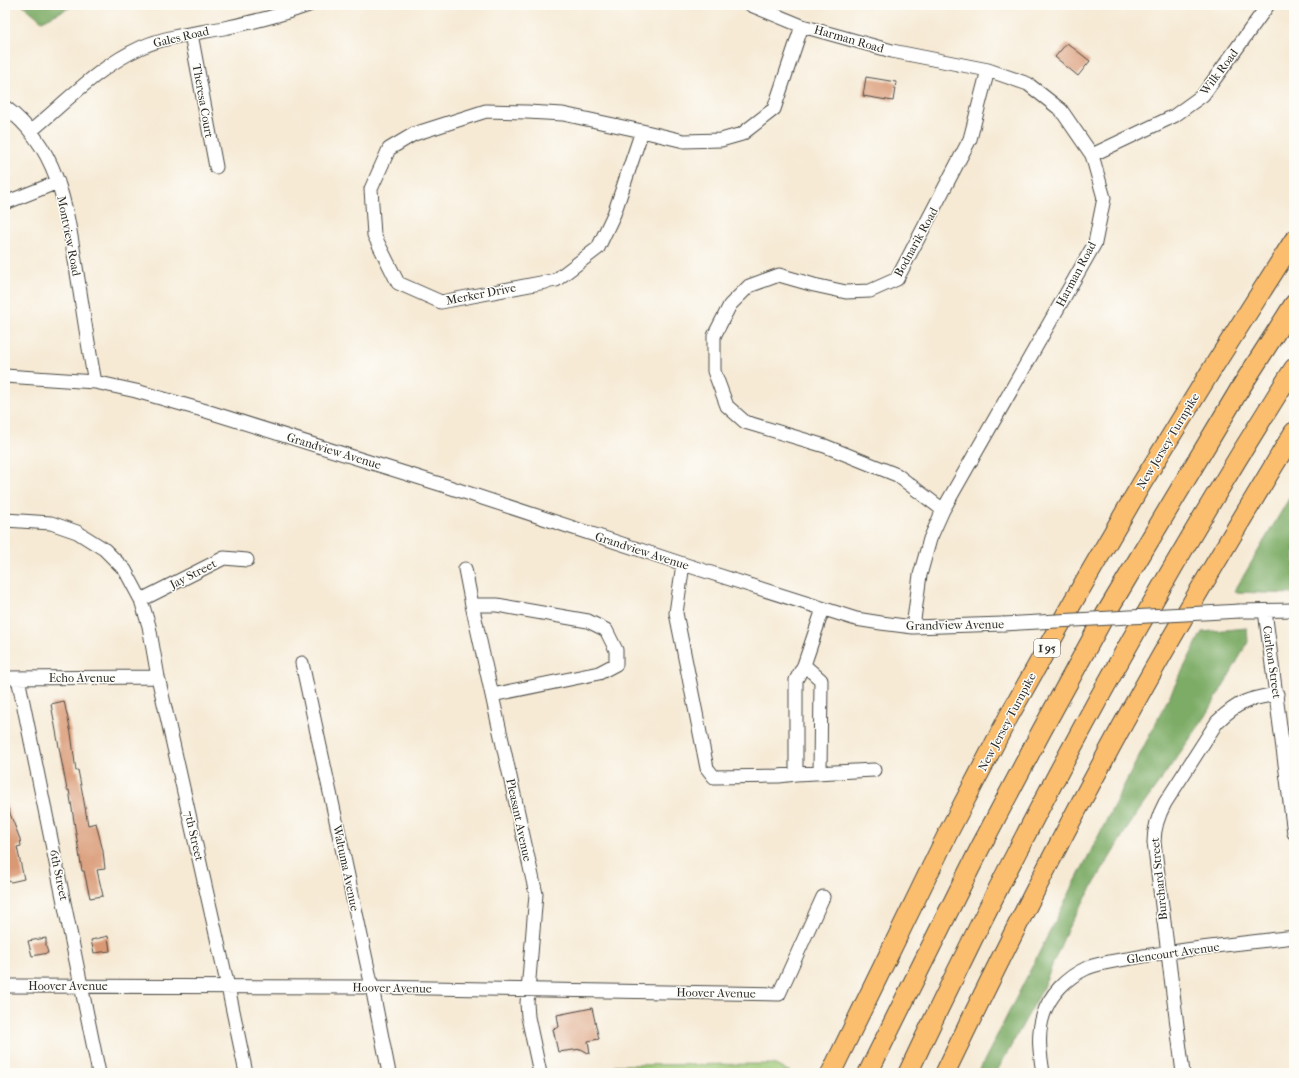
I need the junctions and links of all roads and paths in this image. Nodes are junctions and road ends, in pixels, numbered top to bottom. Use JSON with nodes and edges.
{"nodes":[{"id":1,"x":309,"y":5,"type":"edge"},
{"id":2,"x":751,"y":5,"type":"edge"},
{"id":3,"x":1268,"y":5,"type":"edge"},
{"id":4,"x":802,"y":26,"type":"junction"},
{"id":5,"x":191,"y":34,"type":"junction"},
{"id":6,"x":988,"y":70,"type":"junction"},
{"id":7,"x":5,"y":107,"type":"edge"},
{"id":8,"x":31,"y":131,"type":"junction"},
{"id":9,"x":642,"y":132,"type":"junction"},
{"id":10,"x":1092,"y":155,"type":"junction"},
{"id":11,"x":216,"y":167,"type":"dead end"},
{"id":12,"x":58,"y":182,"type":"junction"},
{"id":13,"x":5,"y":203,"type":"edge"},
{"id":14,"x":1294,"y":240,"type":"edge"},
{"id":15,"x":1294,"y":304,"type":"edge"},
{"id":16,"x":1294,"y":368,"type":"edge"},
{"id":17,"x":5,"y":376,"type":"edge"},
{"id":18,"x":95,"y":382,"type":"junction"},
{"id":19,"x":1294,"y":432,"type":"edge"},
{"id":20,"x":943,"y":510,"type":"junction"},
{"id":21,"x":5,"y":520,"type":"edge"},
{"id":22,"x":246,"y":560,"type":"dead end"},
{"id":23,"x":683,"y":564,"type":"junction"},
{"id":24,"x":465,"y":569,"type":"dead end"},
{"id":25,"x":141,"y":600,"type":"junction"},
{"id":26,"x":472,"y":605,"type":"junction"},
{"id":27,"x":823,"y":609,"type":"junction"},
{"id":28,"x":1265,"y":610,"type":"junction"},
{"id":29,"x":1294,"y":610,"type":"edge"},
{"id":30,"x":913,"y":627,"type":"junction"},
{"id":31,"x":302,"y":663,"type":"dead end"},
{"id":32,"x":804,"y":665,"type":"junction"},
{"id":33,"x":158,"y":677,"type":"junction"},
{"id":34,"x":12,"y":678,"type":"edge"},
{"id":35,"x":1277,"y":694,"type":"junction"},
{"id":36,"x":492,"y":696,"type":"junction"},
{"id":37,"x":874,"y":770,"type":"dead end"},
{"id":38,"x":820,"y":772,"type":"junction"},
{"id":39,"x":796,"y":774,"type":"junction"},
{"id":40,"x":1294,"y":833,"type":"edge"},
{"id":41,"x":823,"y":897,"type":"dead end"},
{"id":42,"x":1294,"y":937,"type":"edge"},
{"id":43,"x":1168,"y":952,"type":"junction"},
{"id":44,"x":5,"y":986,"type":"edge"},
{"id":45,"x":82,"y":986,"type":"junction"},
{"id":46,"x":228,"y":987,"type":"junction"},
{"id":47,"x":372,"y":987,"type":"junction"},
{"id":48,"x":528,"y":989,"type":"junction"},
{"id":49,"x":99,"y":1073,"type":"edge"},
{"id":50,"x":246,"y":1073,"type":"edge"},
{"id":51,"x":389,"y":1073,"type":"edge"},
{"id":52,"x":540,"y":1073,"type":"edge"},
{"id":53,"x":831,"y":1073,"type":"edge"},
{"id":54,"x":868,"y":1073,"type":"edge"},
{"id":55,"x":908,"y":1073,"type":"edge"},
{"id":56,"x":945,"y":1073,"type":"edge"},
{"id":57,"x":1043,"y":1073,"type":"edge"},
{"id":58,"x":1183,"y":1073,"type":"edge"}],
"edges":[{"from":1,"to":5,"type":"street","name":"Gales Road"},
{"from":2,"to":4,"type":"street","name":"Harman Road"},
{"from":3,"to":10,"type":"street","name":"Wilk Road"},
{"from":4,"to":6,"type":"street","name":"Harman Road"},
{"from":4,"to":9,"type":"street","name":"Merker Drive"},
{"from":5,"to":8,"type":"street","name":"Gales Road"},
{"from":5,"to":11,"type":"street","name":"Theresa Court"},
{"from":6,"to":10,"type":"street","name":"Harman Road"},
{"from":6,"to":20,"type":"street","name":"Bodnarik Road"},
{"from":7,"to":8,"type":"street","name":"Montview Road"},
{"from":8,"to":12,"type":"street","name":"Montview Road"},
{"from":9,"to":9,"type":"street","name":"Merker Drive"},
{"from":10,"to":20,"type":"street","name":"Harman Road"},
{"from":12,"to":13,"type":"street"},
{"from":12,"to":18,"type":"street","name":"Montview Road"},
{"from":14,"to":53,"type":"highway","name":"New Jersey Turnpike","number":"I 95"},
{"from":15,"to":54,"type":"highway"},
{"from":16,"to":55,"type":"highway"},
{"from":17,"to":18,"type":"street","name":"Grandview Avenue"},
{"from":18,"to":23,"type":"street","name":"Grandview Avenue"},
{"from":19,"to":56,"type":"highway"},
{"from":20,"to":30,"type":"street","name":"Harman Road"},
{"from":21,"to":25,"type":"street","name":"7th Street"},
{"from":22,"to":25,"type":"street","name":"Jay Street"},
{"from":23,"to":27,"type":"street","name":"Grandview Avenue"},
{"from":23,"to":39,"type":"street"},
{"from":24,"to":26,"type":"street","name":"Pleasant Avenue"},
{"from":25,"to":33,"type":"street","name":"7th Street"},
{"from":26,"to":36,"type":"street","name":"Pleasant Avenue"},
{"from":26,"to":36,"type":"street"},
{"from":27,"to":30,"type":"street","name":"Grandview Avenue"},
{"from":27,"to":32,"type":"street"},
{"from":28,"to":29,"type":"street","name":"Grandview Avenue"},
{"from":28,"to":30,"type":"street","name":"Grandview Avenue","bridge":true},
{"from":28,"to":35,"type":"street","name":"Carlton Street"},
{"from":31,"to":47,"type":"street","name":"Waltuma Avenue"},
{"from":32,"to":38,"type":"street"},
{"from":32,"to":39,"type":"street"},
{"from":33,"to":34,"type":"street","name":"Echo Avenue"},
{"from":33,"to":46,"type":"street","name":"7th Street"},
{"from":34,"to":45,"type":"street","name":"6th Street"},
{"from":35,"to":40,"type":"street","name":"Carlton Street"},
{"from":35,"to":43,"type":"street","name":"Burchard Street"},
{"from":36,"to":48,"type":"street","name":"Pleasant Avenue"},
{"from":37,"to":38,"type":"street"},
{"from":38,"to":39,"type":"street"},
{"from":41,"to":48,"type":"street","name":"Hoover Avenue"},
{"from":42,"to":43,"type":"street","name":"Glencourt Avenue"},
{"from":43,"to":57,"type":"street","name":"Glencourt Avenue"},
{"from":43,"to":58,"type":"street","name":"Burchard Street"},
{"from":44,"to":45,"type":"street","name":"Hoover Avenue"},
{"from":45,"to":46,"type":"street","name":"Hoover Avenue"},
{"from":45,"to":49,"type":"street","name":"6th Street"},
{"from":46,"to":47,"type":"street","name":"Hoover Avenue"},
{"from":46,"to":50,"type":"street","name":"7th Street"},
{"from":47,"to":48,"type":"street","name":"Hoover Avenue"},
{"from":47,"to":51,"type":"street","name":"Waltuma Avenue"},
{"from":48,"to":52,"type":"street","name":"Pleasant Avenue"}]}
